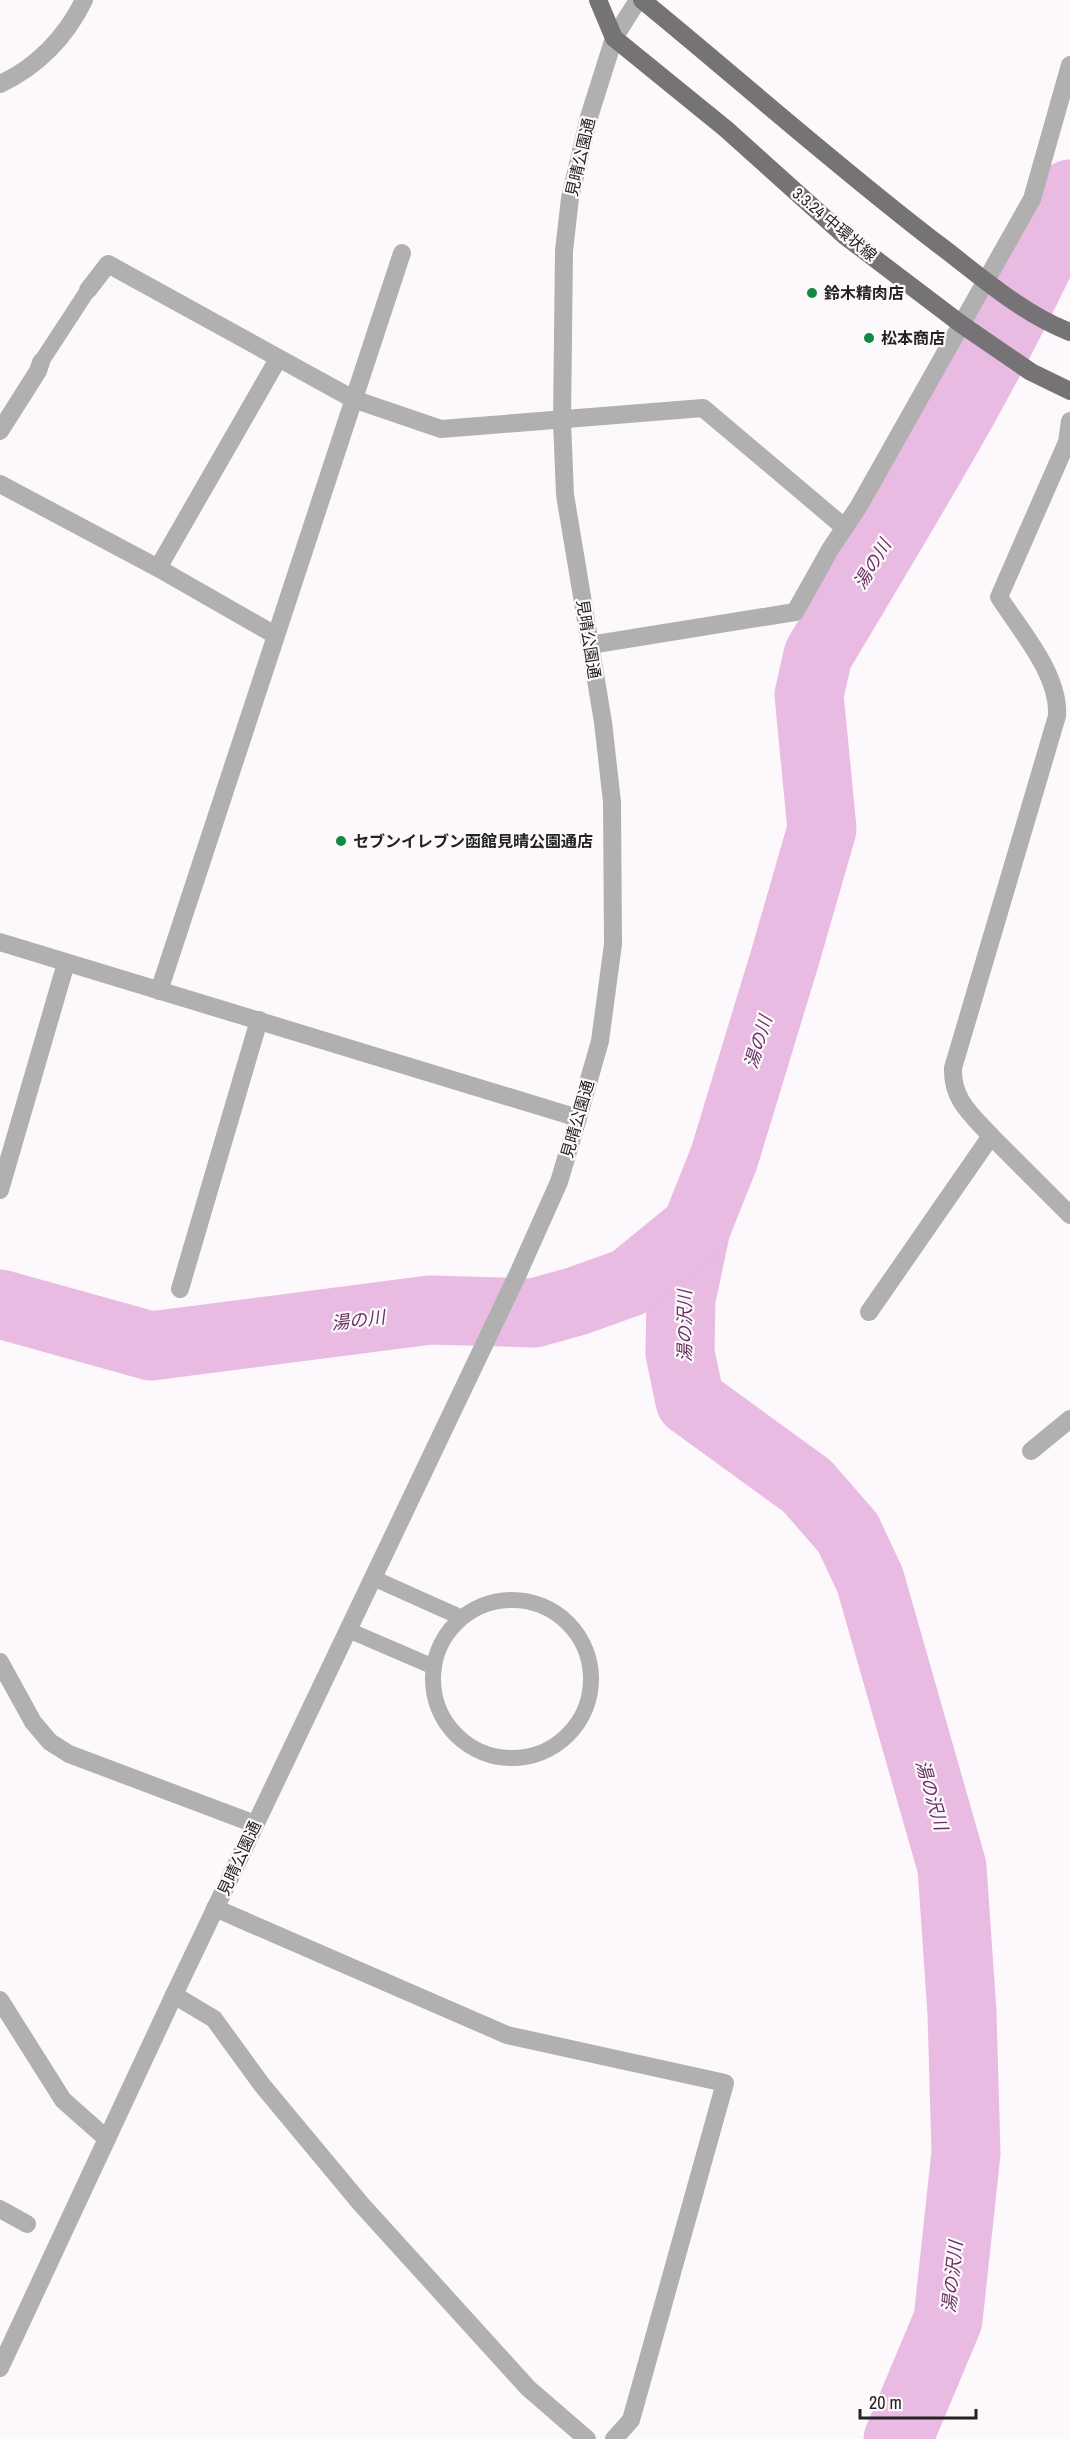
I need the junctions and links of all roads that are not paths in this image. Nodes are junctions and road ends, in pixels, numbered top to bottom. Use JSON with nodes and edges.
{"nodes":[{"id":1,"x":84,"y":0,"type":"edge"},
{"id":2,"x":598,"y":0,"type":"edge"},
{"id":3,"x":640,"y":0,"type":"edge"},
{"id":4,"x":614,"y":38,"type":"junction"},
{"id":5,"x":1070,"y":65,"type":"edge"},
{"id":6,"x":0,"y":84,"type":"edge"},
{"id":7,"x":402,"y":253,"type":"dead end"},
{"id":8,"x":991,"y":285,"type":"junction"},
{"id":9,"x":88,"y":290,"type":"joint"},
{"id":10,"x":968,"y":328,"type":"junction"},
{"id":11,"x":1063,"y":330,"type":"edge"},
{"id":12,"x":278,"y":359,"type":"junction"},
{"id":13,"x":41,"y":362,"type":"joint"},
{"id":14,"x":1070,"y":391,"type":"edge"},
{"id":15,"x":353,"y":399,"type":"junction"},
{"id":16,"x":562,"y":421,"type":"junction"},
{"id":17,"x":1070,"y":421,"type":"edge"},
{"id":18,"x":0,"y":431,"type":"edge"},
{"id":19,"x":0,"y":484,"type":"edge"},
{"id":20,"x":844,"y":527,"type":"junction"},
{"id":21,"x":158,"y":568,"type":"junction"},
{"id":22,"x":275,"y":635,"type":"junction"},
{"id":23,"x":590,"y":645,"type":"junction"},
{"id":24,"x":0,"y":942,"type":"edge"},
{"id":25,"x":66,"y":963,"type":"junction"},
{"id":26,"x":159,"y":991,"type":"junction"},
{"id":27,"x":259,"y":1020,"type":"junction"},
{"id":28,"x":578,"y":1118,"type":"junction"},
{"id":29,"x":991,"y":1136,"type":"junction"},
{"id":30,"x":0,"y":1190,"type":"edge"},
{"id":31,"x":1070,"y":1215,"type":"edge"},
{"id":32,"x":180,"y":1289,"type":"dead end"},
{"id":33,"x":869,"y":1312,"type":"dead end"},
{"id":34,"x":1070,"y":1419,"type":"edge"},
{"id":35,"x":1031,"y":1451,"type":"dead end"},
{"id":36,"x":373,"y":1578,"type":"junction"},
{"id":37,"x":460,"y":1617,"type":"junction"},
{"id":38,"x":348,"y":1630,"type":"junction"},
{"id":39,"x":0,"y":1662,"type":"edge"},
{"id":40,"x":434,"y":1667,"type":"junction"},
{"id":41,"x":255,"y":1824,"type":"junction"},
{"id":42,"x":215,"y":1908,"type":"junction"},
{"id":43,"x":174,"y":1995,"type":"junction"},
{"id":44,"x":0,"y":2000,"type":"edge"},
{"id":45,"x":107,"y":2139,"type":"junction"},
{"id":46,"x":0,"y":2209,"type":"edge"},
{"id":47,"x":27,"y":2224,"type":"dead end"},
{"id":48,"x":0,"y":2368,"type":"edge"},
{"id":49,"x":588,"y":2439,"type":"edge"},
{"id":50,"x":614,"y":2439,"type":"edge"}],
"edges":[{"from":1,"to":6,"type":"street"},
{"from":2,"to":4,"type":"main road"},
{"from":3,"to":4,"type":"street","name":"見晴公園通"},
{"from":3,"to":8,"type":"main road"},
{"from":4,"to":10,"type":"main road","name":"3.3.24 中環状線"},
{"from":4,"to":16,"type":"street","name":"見晴公園通"},
{"from":5,"to":8,"type":"street"},
{"from":7,"to":15,"type":"street"},
{"from":8,"to":10,"type":"street"},
{"from":8,"to":11,"type":"main road"},
{"from":9,"to":12,"type":"street"},
{"from":9,"to":13,"type":"lane"},
{"from":10,"to":14,"type":"main road","name":"3.3.24 中環状線"},
{"from":10,"to":20,"type":"street"},
{"from":12,"to":15,"type":"street"},
{"from":12,"to":21,"type":"street"},
{"from":13,"to":18,"type":"street"},
{"from":15,"to":16,"type":"street"},
{"from":15,"to":22,"type":"street"},
{"from":16,"to":20,"type":"street"},
{"from":16,"to":23,"type":"street","name":"見晴公園通"},
{"from":17,"to":29,"type":"street"},
{"from":19,"to":21,"type":"street"},
{"from":20,"to":23,"type":"street"},
{"from":21,"to":22,"type":"street"},
{"from":22,"to":26,"type":"street"},
{"from":23,"to":28,"type":"street","name":"見晴公園通"},
{"from":24,"to":25,"type":"street"},
{"from":25,"to":26,"type":"street"},
{"from":25,"to":30,"type":"street"},
{"from":26,"to":27,"type":"street"},
{"from":27,"to":28,"type":"street"},
{"from":27,"to":32,"type":"street"},
{"from":28,"to":36,"type":"street","name":"見晴公園通"},
{"from":29,"to":31,"type":"street"},
{"from":29,"to":33,"type":"street"},
{"from":34,"to":35,"type":"street"},
{"from":36,"to":37,"type":"lane"},
{"from":36,"to":38,"type":"street","name":"見晴公園通"},
{"from":37,"to":40,"type":"lane"},
{"from":37,"to":40,"type":"lane"},
{"from":38,"to":40,"type":"lane"},
{"from":38,"to":41,"type":"street","name":"見晴公園通"},
{"from":39,"to":41,"type":"street"},
{"from":41,"to":42,"type":"street","name":"見晴公園通"},
{"from":42,"to":43,"type":"street","name":"見晴公園通"},
{"from":42,"to":50,"type":"street"},
{"from":43,"to":45,"type":"street","name":"見晴公園通"},
{"from":43,"to":49,"type":"street"},
{"from":44,"to":45,"type":"street"},
{"from":45,"to":48,"type":"street","name":"見晴公園通"},
{"from":46,"to":47,"type":"street"}]}
